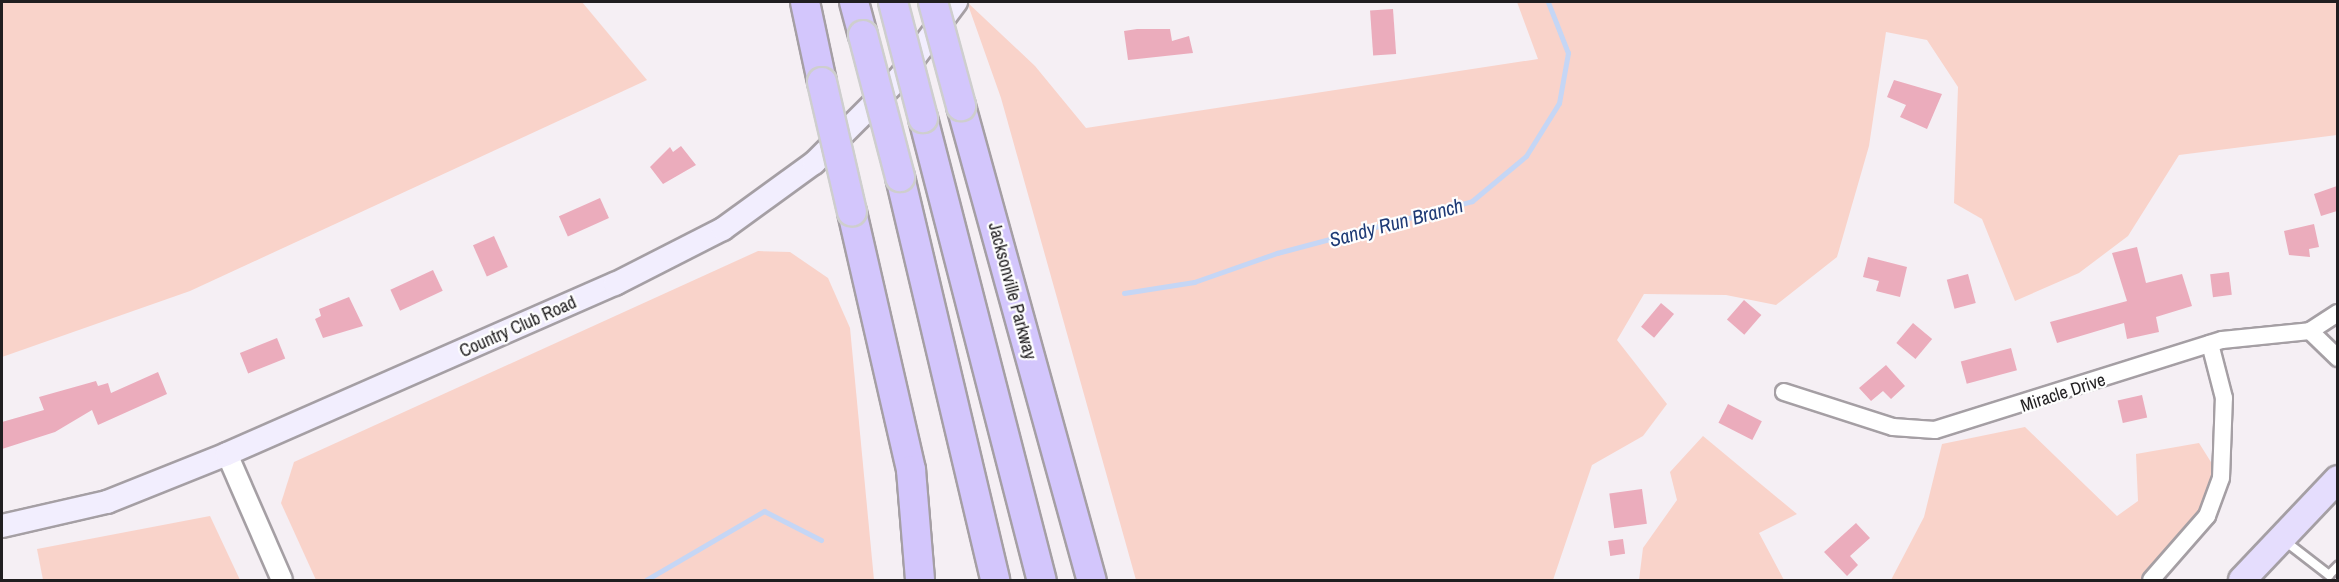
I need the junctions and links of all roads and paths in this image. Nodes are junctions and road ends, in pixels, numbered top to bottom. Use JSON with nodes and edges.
{"nodes":[{"id":1,"x":805,"y":2,"type":"edge"},
{"id":2,"x":854,"y":2,"type":"edge"},
{"id":3,"x":893,"y":2,"type":"edge"},
{"id":4,"x":933,"y":2,"type":"edge"},
{"id":5,"x":956,"y":2,"type":"edge"},
{"id":6,"x":2337,"y":313,"type":"edge"},
{"id":7,"x":2310,"y":331,"type":"junction"},
{"id":8,"x":2210,"y":344,"type":"junction"},
{"id":9,"x":2337,"y":358,"type":"edge"},
{"id":10,"x":1784,"y":392,"type":"dead end"},
{"id":11,"x":227,"y":454,"type":"junction"},
{"id":12,"x":2337,"y":479,"type":"edge"},
{"id":13,"x":2,"y":526,"type":"edge"},
{"id":14,"x":2282,"y":538,"type":"junction"},
{"id":15,"x":2337,"y":566,"type":"edge"},
{"id":16,"x":282,"y":580,"type":"edge"},
{"id":17,"x":920,"y":580,"type":"edge"},
{"id":18,"x":995,"y":580,"type":"edge"},
{"id":19,"x":1042,"y":580,"type":"edge"},
{"id":20,"x":1092,"y":580,"type":"edge"},
{"id":21,"x":2151,"y":580,"type":"edge"},
{"id":22,"x":2242,"y":580,"type":"edge"}],
"edges":[{"from":1,"to":17,"type":"highway","bridge":true},
{"from":2,"to":18,"type":"highway","bridge":true},
{"from":3,"to":19,"type":"highway","bridge":true},
{"from":4,"to":20,"type":"highway","name":"Jacksonville Parkway","bridge":true},
{"from":5,"to":11,"type":"main road","name":"Country Club Road"},
{"from":6,"to":7,"type":"street","name":"Miracle Drive"},
{"from":7,"to":8,"type":"street","name":"Miracle Drive"},
{"from":7,"to":9,"type":"street"},
{"from":8,"to":10,"type":"street","name":"Miracle Drive"},
{"from":8,"to":21,"type":"street"},
{"from":11,"to":13,"type":"main road","name":"Country Club Road"},
{"from":11,"to":16,"type":"street"},
{"from":12,"to":14,"type":"main road"},
{"from":14,"to":15,"type":"lane"},
{"from":14,"to":22,"type":"main road"}]}
